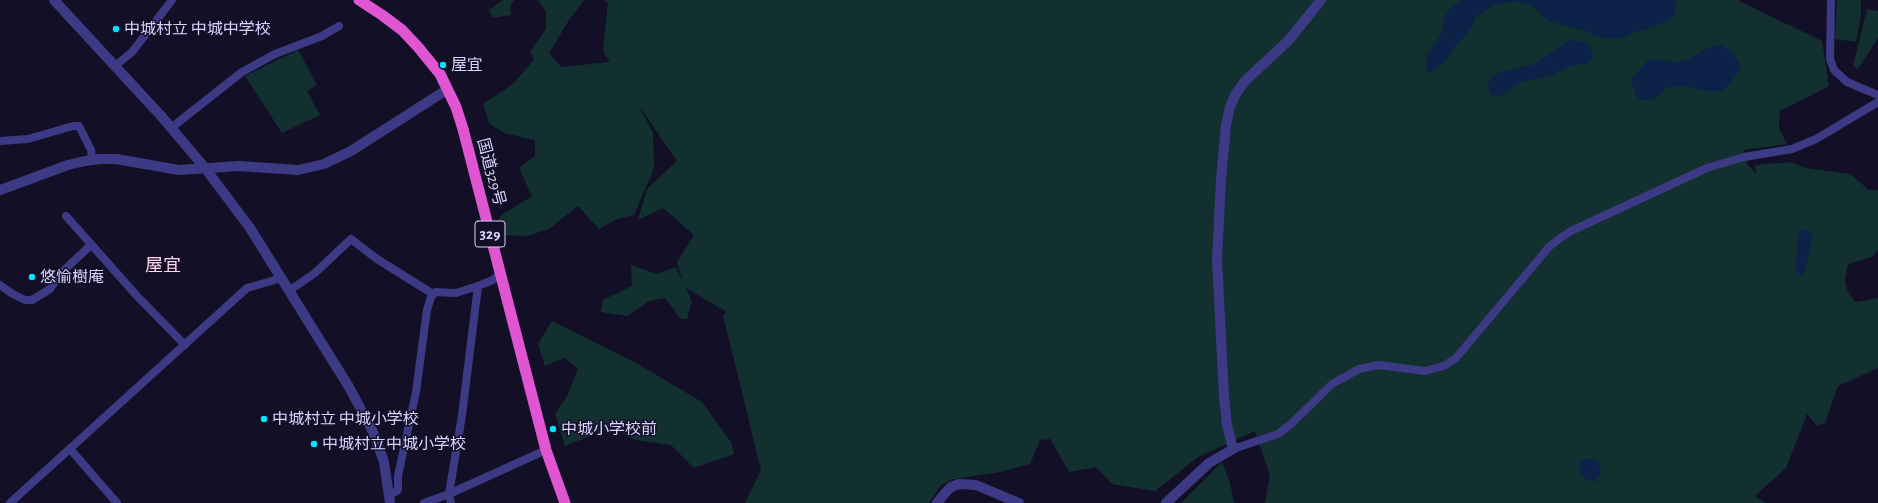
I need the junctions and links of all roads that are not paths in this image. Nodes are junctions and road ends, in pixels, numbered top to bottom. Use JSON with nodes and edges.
{"nodes":[{"id":1,"x":54,"y":0,"type":"edge"},
{"id":2,"x":172,"y":0,"type":"edge"},
{"id":3,"x":359,"y":0,"type":"edge"},
{"id":4,"x":1321,"y":0,"type":"edge"},
{"id":5,"x":1831,"y":0,"type":"edge"},
{"id":6,"x":340,"y":26,"type":"dead end"},
{"id":7,"x":115,"y":66,"type":"junction"},
{"id":8,"x":448,"y":89,"type":"junction"},
{"id":9,"x":1878,"y":95,"type":"edge"},
{"id":10,"x":1878,"y":102,"type":"edge"},
{"id":11,"x":171,"y":128,"type":"junction"},
{"id":12,"x":0,"y":141,"type":"edge"},
{"id":13,"x":92,"y":160,"type":"junction"},
{"id":14,"x":205,"y":168,"type":"junction"},
{"id":15,"x":0,"y":190,"type":"edge"},
{"id":16,"x":66,"y":216,"type":"dead end"},
{"id":17,"x":91,"y":245,"type":"junction"},
{"id":18,"x":500,"y":273,"type":"junction"},
{"id":19,"x":282,"y":278,"type":"junction"},
{"id":20,"x":0,"y":285,"type":"edge"},
{"id":21,"x":478,"y":286,"type":"junction"},
{"id":22,"x":290,"y":290,"type":"junction"},
{"id":23,"x":433,"y":294,"type":"junction"},
{"id":24,"x":185,"y":346,"type":"junction"},
{"id":25,"x":70,"y":449,"type":"junction"},
{"id":26,"x":1233,"y":449,"type":"junction"},
{"id":27,"x":546,"y":450,"type":"junction"},
{"id":28,"x":449,"y":494,"type":"junction"},
{"id":29,"x":390,"y":499,"type":"edge"},
{"id":30,"x":10,"y":503,"type":"edge"},
{"id":31,"x":117,"y":503,"type":"edge"},
{"id":32,"x":424,"y":503,"type":"edge"},
{"id":33,"x":451,"y":503,"type":"edge"},
{"id":34,"x":565,"y":503,"type":"edge"},
{"id":35,"x":937,"y":503,"type":"edge"},
{"id":36,"x":1019,"y":503,"type":"edge"},
{"id":37,"x":1166,"y":503,"type":"edge"}],
"edges":[{"from":1,"to":7,"type":"street"},
{"from":2,"to":7,"type":"street"},
{"from":3,"to":8,"type":"highway","name":"国道329号","number":"329"},
{"from":4,"to":26,"type":"street"},
{"from":5,"to":9,"type":"street"},
{"from":6,"to":11,"type":"street"},
{"from":7,"to":11,"type":"street"},
{"from":8,"to":14,"type":"street"},
{"from":8,"to":18,"type":"highway","name":"国道329号","number":"329"},
{"from":10,"to":26,"type":"street"},
{"from":11,"to":14,"type":"street"},
{"from":12,"to":13,"type":"street"},
{"from":13,"to":14,"type":"street"},
{"from":13,"to":15,"type":"street"},
{"from":14,"to":19,"type":"street"},
{"from":16,"to":17,"type":"street"},
{"from":17,"to":20,"type":"street"},
{"from":17,"to":24,"type":"street"},
{"from":18,"to":21,"type":"street"},
{"from":18,"to":27,"type":"highway","name":"国道329号","number":"329"},
{"from":19,"to":22,"type":"street"},
{"from":19,"to":24,"type":"street"},
{"from":21,"to":23,"type":"street"},
{"from":21,"to":28,"type":"street"},
{"from":22,"to":23,"type":"street"},
{"from":22,"to":29,"type":"street"},
{"from":23,"to":29,"type":"street"},
{"from":24,"to":25,"type":"street"},
{"from":25,"to":30,"type":"street"},
{"from":25,"to":31,"type":"street"},
{"from":26,"to":37,"type":"street"},
{"from":27,"to":28,"type":"street"},
{"from":27,"to":34,"type":"highway","name":"国道329号","number":"329"},
{"from":28,"to":32,"type":"street"},
{"from":28,"to":33,"type":"street"},
{"from":35,"to":36,"type":"street"}]}
